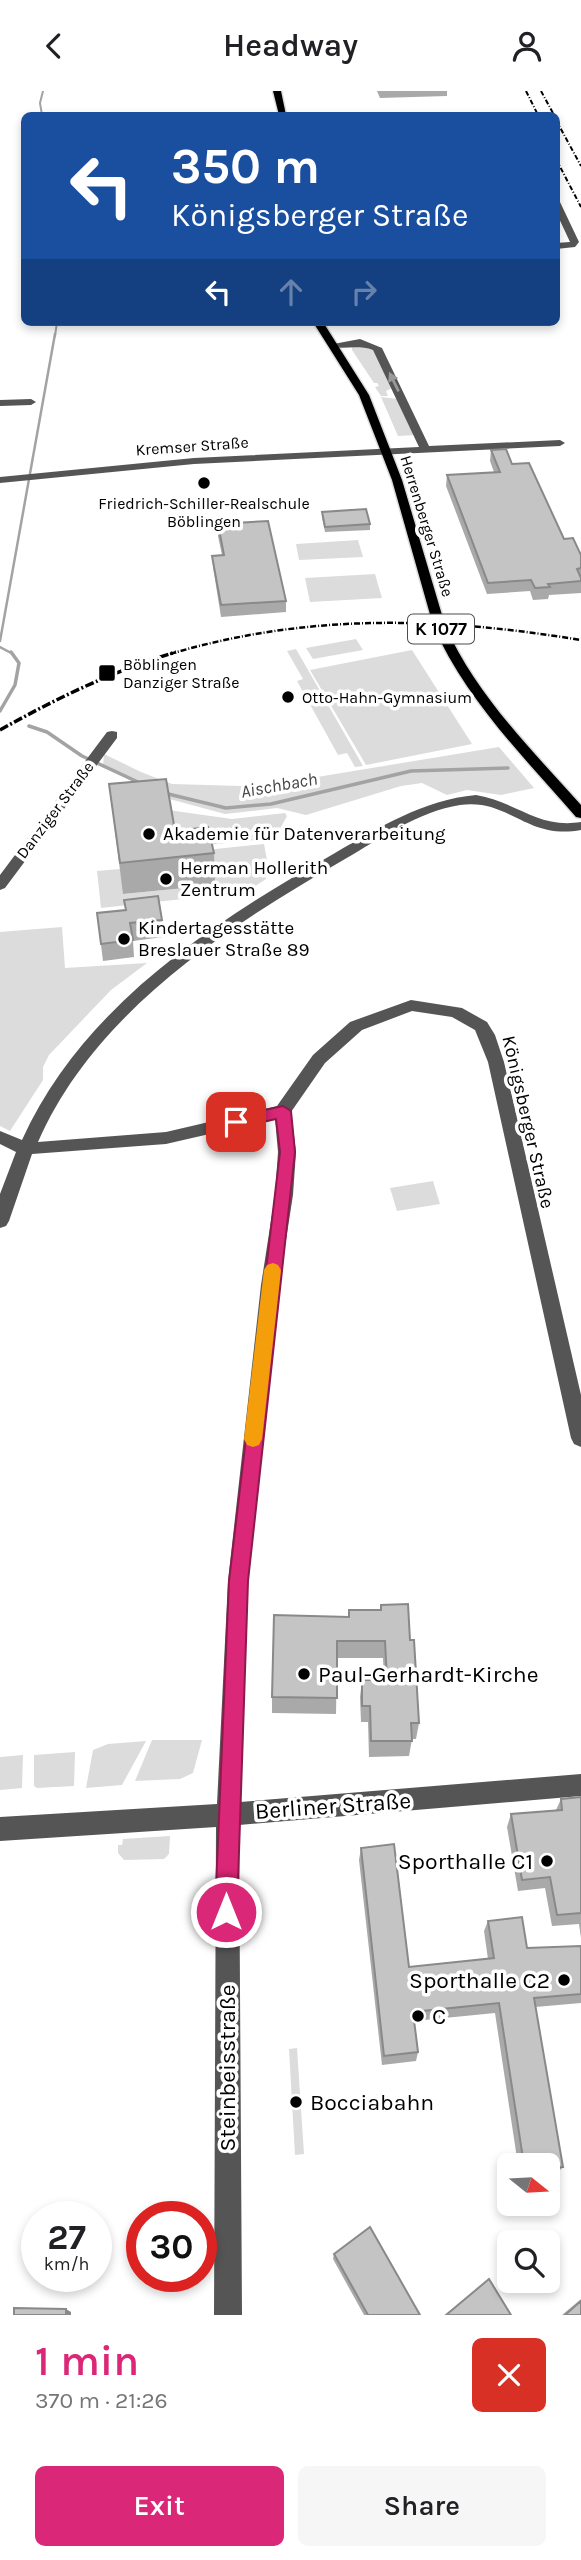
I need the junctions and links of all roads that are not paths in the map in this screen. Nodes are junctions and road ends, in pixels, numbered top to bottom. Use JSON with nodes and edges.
{"nodes":[{"id":1,"x":277,"y":91,"type":"edge"},
{"id":2,"x":282,"y":112,"type":"edge"},
{"id":3,"x":560,"y":210,"type":"edge"},
{"id":4,"x":560,"y":246,"type":"edge"},
{"id":5,"x":321,"y":326,"type":"edge"},
{"id":6,"x":333,"y":345,"type":"junction"},
{"id":7,"x":31,"y":402,"type":"dead end"},
{"id":8,"x":0,"y":403,"type":"edge"},
{"id":9,"x":560,"y":443,"type":"dead end"},
{"id":10,"x":425,"y":448,"type":"junction"},
{"id":11,"x":386,"y":450,"type":"junction"},
{"id":12,"x":0,"y":480,"type":"edge"},
{"id":13,"x":112,"y":735,"type":"dead end"},
{"id":14,"x":581,"y":814,"type":"edge"},
{"id":15,"x":581,"y":826,"type":"edge"},
{"id":16,"x":0,"y":885,"type":"edge"},
{"id":17,"x":283,"y":1111,"type":"junction"},
{"id":18,"x":0,"y":1137,"type":"edge"},
{"id":19,"x":24,"y":1148,"type":"junction"},
{"id":20,"x":0,"y":1221,"type":"edge"},
{"id":21,"x":581,"y":1438,"type":"edge"},
{"id":22,"x":581,"y":1785,"type":"edge"},
{"id":23,"x":229,"y":1814,"type":"junction"},
{"id":24,"x":0,"y":1829,"type":"edge"},
{"id":25,"x":229,"y":2315,"type":"edge"}],
"edges":[{"from":1,"to":2,"type":"main road"},
{"from":3,"to":4,"type":"street"},
{"from":5,"to":6,"type":"main road","name":"Herrenberger Straße","number":"K 1077"},
{"from":10,"to":6,"type":"street","name":"Herrenberger Straße","one_way":true},
{"from":6,"to":11,"type":"main road","name":"Herrenberger Straße","number":"K 1077"},
{"from":7,"to":8,"type":"street"},
{"from":9,"to":10,"type":"street","name":"Herrenberger Straße"},
{"from":10,"to":11,"type":"street","name":"Herrenberger Straße"},
{"from":11,"to":12,"type":"street","name":"Kremser Straße"},
{"from":11,"to":14,"type":"main road","name":"Herrenberger Straße","number":"K 1077"},
{"from":13,"to":16,"type":"street","name":"Danziger Straße"},
{"from":15,"to":19,"type":"street"},
{"from":17,"to":19,"type":"street"},
{"from":17,"to":21,"type":"street","name":"Königsberger Straße"},
{"from":17,"to":23,"type":"street","name":"Steinbeisstraße"},
{"from":18,"to":19,"type":"street"},
{"from":19,"to":20,"type":"street"},
{"from":22,"to":23,"type":"street","name":"Berliner Straße"},
{"from":23,"to":24,"type":"street","name":"Berliner Straße"},
{"from":23,"to":25,"type":"street","name":"Steinbeisstraße"}]}
